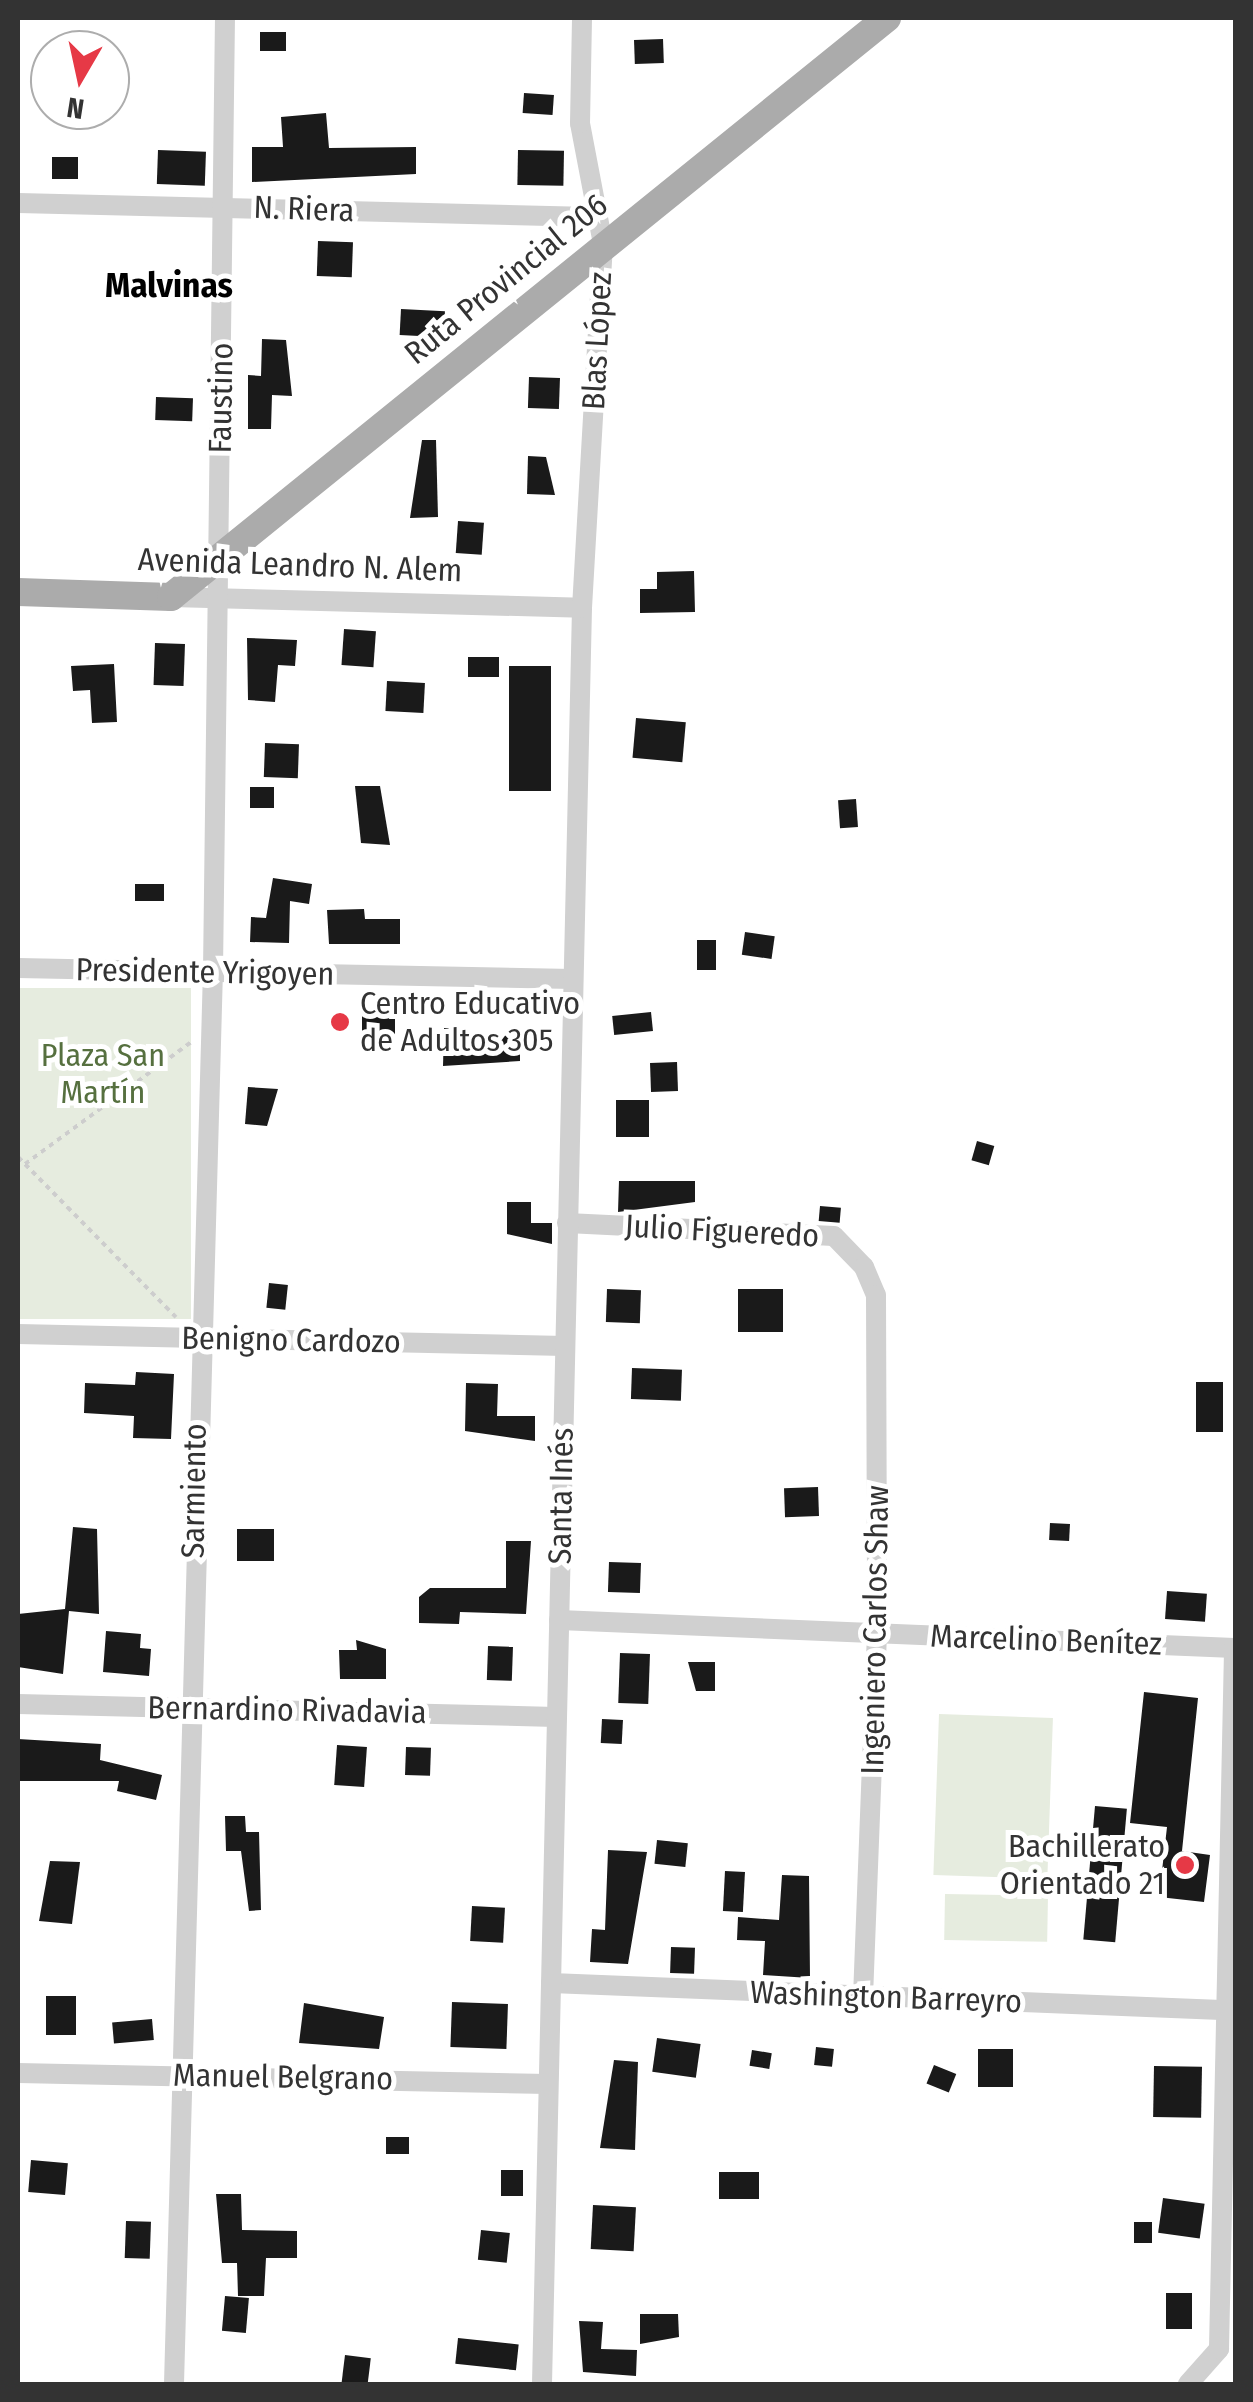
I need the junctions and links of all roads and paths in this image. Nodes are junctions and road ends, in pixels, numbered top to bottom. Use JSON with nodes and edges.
{"nodes":[{"id":1,"x":225,"y":18,"type":"edge"},
{"id":2,"x":582,"y":18,"type":"edge"},
{"id":3,"x":887,"y":18,"type":"edge"},
{"id":4,"x":18,"y":203,"type":"edge"},
{"id":5,"x":223,"y":207,"type":"junction"},
{"id":6,"x":591,"y":217,"type":"junction"},
{"id":7,"x":603,"y":244,"type":"junction"},
{"id":8,"x":219,"y":557,"type":"junction"},
{"id":9,"x":18,"y":592,"type":"edge"},
{"id":10,"x":171,"y":597,"type":"junction"},
{"id":11,"x":218,"y":598,"type":"junction"},
{"id":12,"x":582,"y":608,"type":"junction"},
{"id":13,"x":18,"y":968,"type":"edge"},
{"id":14,"x":214,"y":972,"type":"junction"},
{"id":15,"x":573,"y":979,"type":"junction"},
{"id":16,"x":211,"y":1028,"type":"junction"},
{"id":17,"x":18,"y":1157,"type":"edge"},
{"id":18,"x":24,"y":1164,"type":"junction"},
{"id":19,"x":566,"y":1223,"type":"junction"},
{"id":20,"x":864,"y":1267,"type":"joint"},
{"id":21,"x":18,"y":1334,"type":"edge"},
{"id":22,"x":197,"y":1338,"type":"junction"},
{"id":23,"x":564,"y":1346,"type":"junction"},
{"id":24,"x":559,"y":1620,"type":"junction"},
{"id":25,"x":878,"y":1633,"type":"junction"},
{"id":26,"x":1234,"y":1647,"type":"edge"},
{"id":27,"x":18,"y":1704,"type":"edge"},
{"id":28,"x":189,"y":1708,"type":"junction"},
{"id":29,"x":556,"y":1716,"type":"junction"},
{"id":30,"x":550,"y":1983,"type":"junction"},
{"id":31,"x":863,"y":1996,"type":"junction"},
{"id":32,"x":1221,"y":2010,"type":"junction"},
{"id":33,"x":18,"y":2074,"type":"edge"},
{"id":34,"x":180,"y":2074,"type":"junction"},
{"id":35,"x":548,"y":2084,"type":"junction"},
{"id":36,"x":1227,"y":2356,"type":"edge"},
{"id":37,"x":174,"y":2384,"type":"edge"},
{"id":38,"x":542,"y":2384,"type":"edge"},
{"id":39,"x":1188,"y":2384,"type":"edge"}],
"edges":[{"from":1,"to":5,"type":"street","name":"Faustino"},
{"from":2,"to":6,"type":"street","name":"Blas López"},
{"from":3,"to":7,"type":"main road","name":"Ruta Provincial 206"},
{"from":4,"to":5,"type":"street","name":"N. Riera"},
{"from":5,"to":6,"type":"street","name":"N. Riera"},
{"from":5,"to":8,"type":"street","name":"Faustino"},
{"from":6,"to":7,"type":"street","name":"Blas López"},
{"from":7,"to":8,"type":"main road","name":"Ruta Provincial 206"},
{"from":7,"to":12,"type":"street","name":"Blas López"},
{"from":8,"to":10,"type":"main road","name":"Ruta Provincial 206"},
{"from":8,"to":11,"type":"street","name":"Faustino"},
{"from":9,"to":10,"type":"main road","name":"Avenida Leandro N. Alem"},
{"from":10,"to":11,"type":"street","name":"Avenida Leandro N. Alem"},
{"from":11,"to":12,"type":"street","name":"Avenida Leandro N. Alem"},
{"from":11,"to":14,"type":"street","name":"Sarmiento"},
{"from":12,"to":15,"type":"street","name":"Santa Inés"},
{"from":13,"to":14,"type":"street","name":"Presidente Yrigoyen"},
{"from":14,"to":15,"type":"street","name":"Presidente Yrigoyen"},
{"from":14,"to":16,"type":"street","name":"Sarmiento"},
{"from":15,"to":19,"type":"street","name":"Santa Inés"},
{"from":16,"to":18,"type":"path"},
{"from":16,"to":22,"type":"street","name":"Sarmiento"},
{"from":17,"to":18,"type":"path"},
{"from":18,"to":22,"type":"path"},
{"from":19,"to":20,"type":"street","name":"Julio Figueredo"},
{"from":19,"to":23,"type":"street","name":"Santa Inés"},
{"from":20,"to":25,"type":"street","name":"Ingeniero Carlos Shaw"},
{"from":21,"to":22,"type":"street","name":"Benigno Cardozo"},
{"from":22,"to":23,"type":"street","name":"Benigno Cardozo"},
{"from":22,"to":28,"type":"street","name":"Sarmiento"},
{"from":23,"to":24,"type":"street","name":"Santa Inés"},
{"from":24,"to":25,"type":"street","name":"Marcelino Benítez"},
{"from":24,"to":29,"type":"street","name":"Santa Inés"},
{"from":25,"to":26,"type":"street","name":"Marcelino Benítez"},
{"from":25,"to":31,"type":"street","name":"Ingeniero Carlos Shaw"},
{"from":26,"to":32,"type":"street"},
{"from":27,"to":28,"type":"street","name":"Bernardino Rivadavia"},
{"from":28,"to":29,"type":"street","name":"Bernardino Rivadavia"},
{"from":28,"to":34,"type":"street","name":"Sarmiento"},
{"from":29,"to":30,"type":"street","name":"Santa Inés"},
{"from":30,"to":31,"type":"street","name":"Washington Barreyro"},
{"from":30,"to":35,"type":"street","name":"Santa Inés"},
{"from":31,"to":32,"type":"street","name":"Washington Barreyro"},
{"from":32,"to":36,"type":"street"},
{"from":33,"to":34,"type":"street","name":"Manuel Belgrano"},
{"from":34,"to":35,"type":"street","name":"Manuel Belgrano"},
{"from":34,"to":37,"type":"street","name":"Sarmiento"},
{"from":35,"to":38,"type":"street","name":"Santa Inés"},
{"from":36,"to":39,"type":"street"}]}
